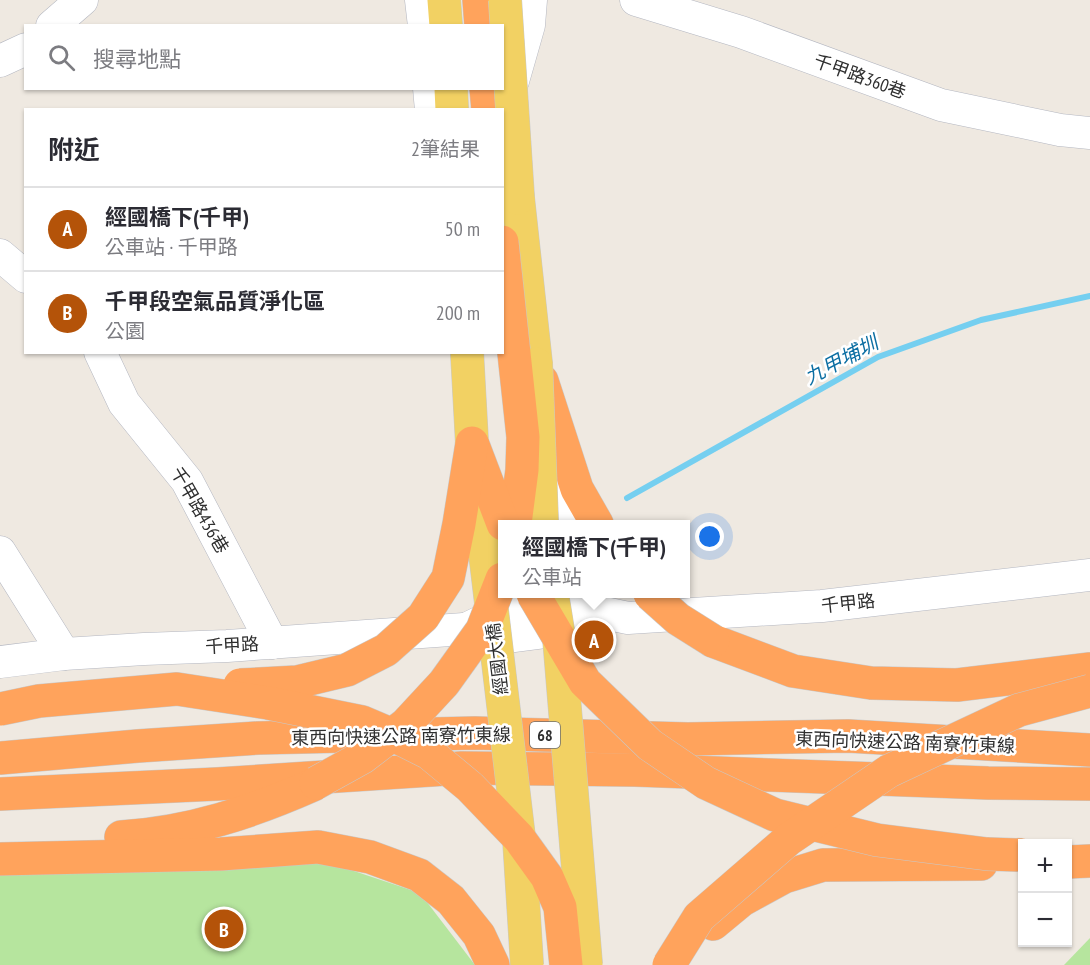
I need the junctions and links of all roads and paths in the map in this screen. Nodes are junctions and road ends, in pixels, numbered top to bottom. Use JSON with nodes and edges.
{"nodes":[{"id":1,"x":82,"y":0,"type":"edge"},
{"id":2,"x":458,"y":0,"type":"edge"},
{"id":3,"x":479,"y":0,"type":"edge"},
{"id":4,"x":505,"y":0,"type":"edge"},
{"id":5,"x":636,"y":0,"type":"edge"},
{"id":6,"x":521,"y":14,"type":"edge"},
{"id":7,"x":435,"y":18,"type":"edge"},
{"id":8,"x":54,"y":24,"type":"edge"},
{"id":9,"x":481,"y":24,"type":"edge"},
{"id":10,"x":24,"y":50,"type":"edge"},
{"id":11,"x":0,"y":61,"type":"edge"},
{"id":12,"x":429,"y":90,"type":"edge"},
{"id":13,"x":451,"y":90,"type":"edge"},
{"id":14,"x":486,"y":90,"type":"edge"},
{"id":15,"x":431,"y":108,"type":"edge"},
{"id":16,"x":452,"y":108,"type":"edge"},
{"id":17,"x":488,"y":108,"type":"edge"},
{"id":18,"x":504,"y":110,"type":"edge"},
{"id":19,"x":1090,"y":133,"type":"edge"},
{"id":20,"x":504,"y":145,"type":"edge"},
{"id":21,"x":518,"y":198,"type":"junction"},
{"id":22,"x":0,"y":255,"type":"edge"},
{"id":23,"x":504,"y":261,"type":"edge"},
{"id":24,"x":24,"y":275,"type":"edge"},
{"id":25,"x":101,"y":354,"type":"edge"},
{"id":26,"x":451,"y":354,"type":"edge"},
{"id":27,"x":467,"y":354,"type":"edge"},
{"id":28,"x":536,"y":364,"type":"junction"},
{"id":29,"x":472,"y":443,"type":"junction"},
{"id":30,"x":554,"y":518,"type":"edge"},
{"id":31,"x":500,"y":520,"type":"edge"},
{"id":32,"x":516,"y":520,"type":"edge"},
{"id":33,"x":594,"y":520,"type":"edge"},
{"id":34,"x":469,"y":521,"type":"junction"},
{"id":35,"x":498,"y":533,"type":"edge"},
{"id":36,"x":0,"y":552,"type":"edge"},
{"id":37,"x":1090,"y":575,"type":"edge"},
{"id":38,"x":498,"y":589,"type":"edge"},
{"id":39,"x":536,"y":598,"type":"edge"},
{"id":40,"x":553,"y":598,"type":"edge"},
{"id":41,"x":654,"y":598,"type":"edge"},
{"id":42,"x":599,"y":604,"type":"edge"},
{"id":43,"x":464,"y":629,"type":"junction"},
{"id":44,"x":560,"y":637,"type":"junction"},
{"id":45,"x":272,"y":643,"type":"junction"},
{"id":46,"x":64,"y":654,"type":"junction"},
{"id":47,"x":0,"y":662,"type":"edge"},
{"id":48,"x":1090,"y":669,"type":"edge"},
{"id":49,"x":177,"y":689,"type":"junction"},
{"id":50,"x":1090,"y":691,"type":"edge"},
{"id":51,"x":0,"y":709,"type":"edge"},
{"id":52,"x":1090,"y":750,"type":"edge"},
{"id":53,"x":0,"y":758,"type":"edge"},
{"id":54,"x":1090,"y":784,"type":"edge"},
{"id":55,"x":0,"y":794,"type":"edge"},
{"id":56,"x":519,"y":838,"type":"junction"},
{"id":57,"x":0,"y":847,"type":"edge"},
{"id":58,"x":1018,"y":855,"type":"edge"},
{"id":59,"x":1072,"y":857,"type":"edge"},
{"id":60,"x":0,"y":859,"type":"edge"},
{"id":61,"x":1090,"y":859,"type":"edge"},
{"id":62,"x":1072,"y":861,"type":"edge"},
{"id":63,"x":1018,"y":865,"type":"edge"},
{"id":64,"x":493,"y":965,"type":"edge"},
{"id":65,"x":527,"y":965,"type":"edge"},
{"id":66,"x":566,"y":965,"type":"edge"},
{"id":67,"x":586,"y":965,"type":"edge"},
{"id":68,"x":669,"y":965,"type":"edge"},
{"id":69,"x":685,"y":965,"type":"edge"}],
"edges":[{"from":1,"to":8,"type":"street"},
{"from":2,"to":7,"type":"main road"},
{"from":3,"to":9,"type":"highway"},
{"from":4,"to":21,"type":"main road","bridge":true},
{"from":5,"to":19,"type":"street","name":"千甲路360巷"},
{"from":6,"to":18,"type":"street"},
{"from":6,"to":21,"type":"main road","bridge":true},
{"from":10,"to":11,"type":"street"},
{"from":12,"to":15,"type":"street"},
{"from":13,"to":16,"type":"main road"},
{"from":14,"to":17,"type":"highway"},
{"from":20,"to":30,"type":"street"},
{"from":21,"to":28,"type":"main road"},
{"from":22,"to":24,"type":"street"},
{"from":23,"to":32,"type":"highway","bridge":true},
{"from":25,"to":45,"type":"street","name":"千甲路436巷"},
{"from":26,"to":34,"type":"street"},
{"from":27,"to":29,"type":"main road","name":"經國大橋","bridge":true},
{"from":28,"to":30,"type":"main road","bridge":true},
{"from":28,"to":33,"type":"highway","bridge":true},
{"from":29,"to":31,"type":"highway","bridge":true},
{"from":29,"to":49,"type":"highway","bridge":true},
{"from":29,"to":56,"type":"main road","name":"經國大橋","bridge":true},
{"from":30,"to":34,"type":"street"},
{"from":34,"to":35,"type":"street"},
{"from":34,"to":43,"type":"street"},
{"from":36,"to":46,"type":"street"},
{"from":37,"to":42,"type":"street","name":"千甲路"},
{"from":38,"to":57,"type":"highway","bridge":true},
{"from":39,"to":44,"type":"highway","bridge":true},
{"from":40,"to":44,"type":"main road","bridge":true},
{"from":41,"to":48,"type":"highway","bridge":true},
{"from":42,"to":43,"type":"street","name":"千甲路"},
{"from":43,"to":45,"type":"street","name":"千甲路"},
{"from":44,"to":58,"type":"highway","bridge":true},
{"from":44,"to":67,"type":"main road","bridge":true},
{"from":45,"to":46,"type":"street","name":"千甲路"},
{"from":46,"to":47,"type":"street","name":"千甲路"},
{"from":49,"to":51,"type":"highway","bridge":true},
{"from":49,"to":56,"type":"highway","bridge":true},
{"from":50,"to":68,"type":"highway","bridge":true},
{"from":52,"to":53,"type":"highway","name":"東西向快速公路 南寮竹東線","number":"68"},
{"from":54,"to":55,"type":"highway","name":"東西向快速公路 南寮竹東線","number":"68"},
{"from":56,"to":65,"type":"main road","name":"經國大橋","bridge":true},
{"from":56,"to":66,"type":"highway","bridge":true},
{"from":59,"to":61,"type":"highway"},
{"from":60,"to":64,"type":"highway"},
{"from":61,"to":62,"type":"highway"},
{"from":63,"to":69,"type":"highway"}]}
